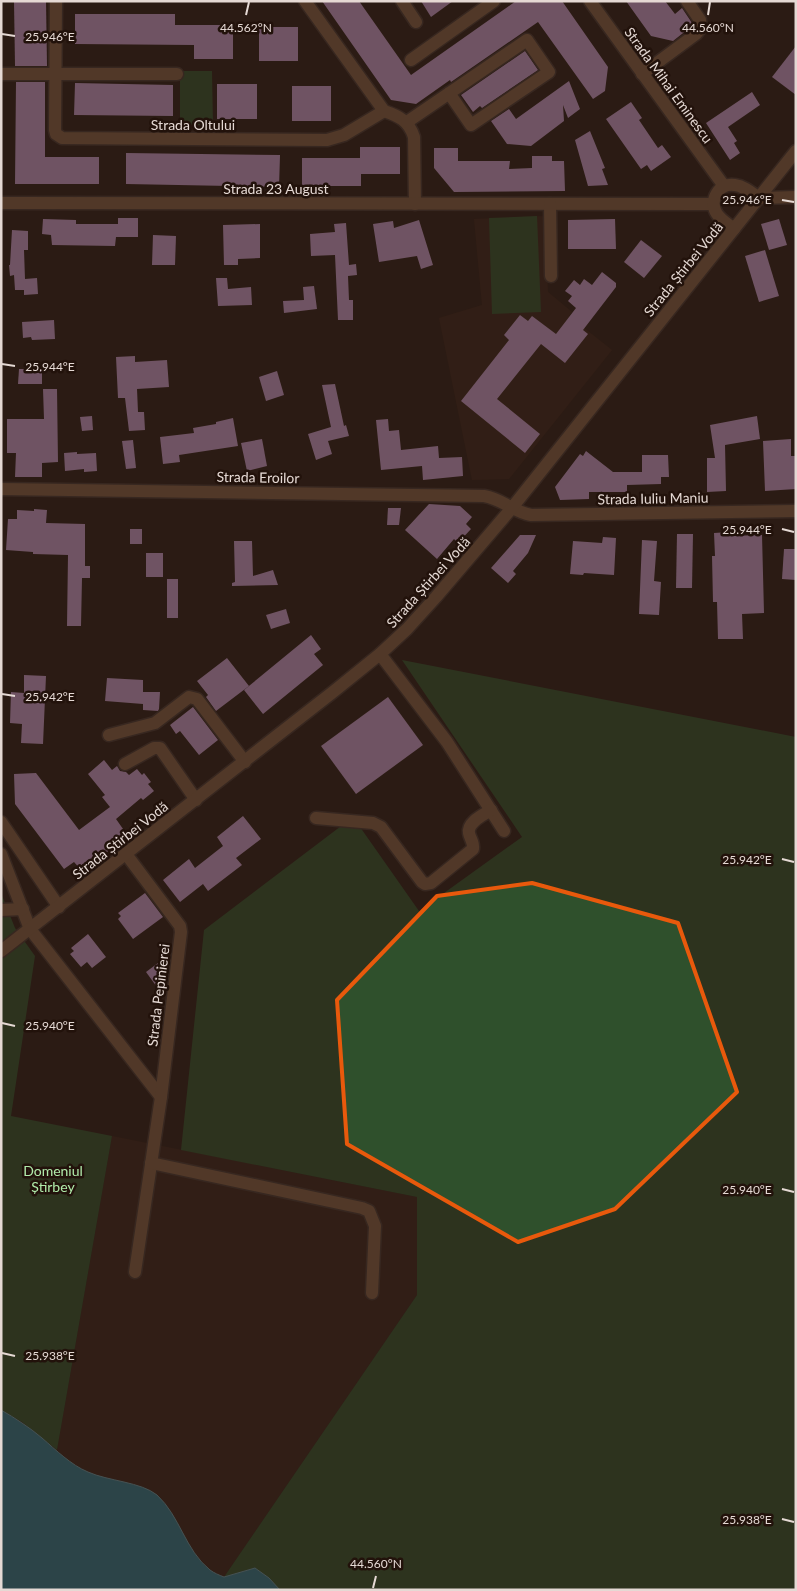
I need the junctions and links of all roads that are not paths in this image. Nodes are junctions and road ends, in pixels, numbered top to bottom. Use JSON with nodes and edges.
{"nodes":[{"id":1,"x":56,"y":1,"type":"edge"},
{"id":2,"x":305,"y":1,"type":"edge"},
{"id":3,"x":402,"y":1,"type":"edge"},
{"id":4,"x":494,"y":1,"type":"edge"},
{"id":5,"x":590,"y":1,"type":"edge"},
{"id":6,"x":687,"y":1,"type":"edge"},
{"id":7,"x":416,"y":22,"type":"dead end"},
{"id":8,"x":411,"y":60,"type":"dead end"},
{"id":9,"x":1,"y":74,"type":"edge"},
{"id":10,"x":55,"y":74,"type":"junction"},
{"id":11,"x":177,"y":74,"type":"dead end"},
{"id":12,"x":642,"y":74,"type":"junction"},
{"id":13,"x":449,"y":93,"type":"junction"},
{"id":14,"x":384,"y":110,"type":"junction"},
{"id":15,"x":407,"y":122,"type":"junction"},
{"id":16,"x":796,"y":151,"type":"edge"},
{"id":17,"x":724,"y":186,"type":"junction"},
{"id":18,"x":796,"y":197,"type":"edge"},
{"id":19,"x":759,"y":198,"type":"junction"},
{"id":20,"x":1,"y":203,"type":"edge"},
{"id":21,"x":415,"y":204,"type":"junction"},
{"id":22,"x":550,"y":204,"type":"junction"},
{"id":23,"x":714,"y":204,"type":"junction"},
{"id":24,"x":734,"y":229,"type":"junction"},
{"id":25,"x":551,"y":276,"type":"dead end"},
{"id":26,"x":1,"y":489,"type":"edge"},
{"id":27,"x":512,"y":509,"type":"junction"},
{"id":28,"x":796,"y":511,"type":"edge"},
{"id":29,"x":380,"y":654,"type":"junction"},
{"id":30,"x":109,"y":735,"type":"dead end"},
{"id":31,"x":244,"y":762,"type":"junction"},
{"id":32,"x":125,"y":764,"type":"dead end"},
{"id":33,"x":196,"y":800,"type":"junction"},
{"id":34,"x":491,"y":810,"type":"junction"},
{"id":35,"x":316,"y":818,"type":"dead end"},
{"id":36,"x":1,"y":822,"type":"edge"},
{"id":37,"x":504,"y":831,"type":"dead end"},
{"id":38,"x":1,"y":854,"type":"edge"},
{"id":39,"x":126,"y":854,"type":"junction"},
{"id":40,"x":59,"y":907,"type":"junction"},
{"id":41,"x":23,"y":909,"type":"junction"},
{"id":42,"x":1,"y":910,"type":"edge"},
{"id":43,"x":30,"y":929,"type":"junction"},
{"id":44,"x":1,"y":951,"type":"edge"},
{"id":45,"x":161,"y":1097,"type":"junction"},
{"id":46,"x":151,"y":1164,"type":"junction"},
{"id":47,"x":135,"y":1272,"type":"dead end"},
{"id":48,"x":372,"y":1294,"type":"dead end"}],
"edges":[{"from":1,"to":10,"type":"street","name":"Strada Oltului"},
{"from":2,"to":14,"type":"street"},
{"from":3,"to":7,"type":"street"},
{"from":4,"to":8,"type":"street"},
{"from":5,"to":12,"type":"street","name":"Strada Mihai Eminescu"},
{"from":6,"to":12,"type":"street"},
{"from":9,"to":10,"type":"street"},
{"from":10,"to":11,"type":"street"},
{"from":10,"to":14,"type":"street","name":"Strada Oltului"},
{"from":12,"to":17,"type":"street","name":"Strada Mihai Eminescu"},
{"from":13,"to":13,"type":"street"},
{"from":13,"to":15,"type":"street"},
{"from":14,"to":15,"type":"street"},
{"from":15,"to":21,"type":"street"},
{"from":16,"to":19,"type":"street","name":"Strada Știrbei Vodă"},
{"from":17,"to":19,"type":"street"},
{"from":17,"to":23,"type":"street"},
{"from":18,"to":19,"type":"street"},
{"from":19,"to":24,"type":"street","name":"Strada Știrbei Vodă"},
{"from":20,"to":21,"type":"street","name":"Strada 23 August"},
{"from":21,"to":22,"type":"street","name":"Strada 23 August"},
{"from":22,"to":23,"type":"street","name":"Strada 23 August"},
{"from":22,"to":25,"type":"street"},
{"from":23,"to":24,"type":"street"},
{"from":24,"to":27,"type":"street","name":"Strada Știrbei Vodă"},
{"from":26,"to":27,"type":"street","name":"Strada Eroilor"},
{"from":27,"to":28,"type":"street","name":"Strada Iuliu Maniu"},
{"from":27,"to":29,"type":"street","name":"Strada Știrbei Vodă"},
{"from":29,"to":31,"type":"street","name":"Strada Știrbei Vodă"},
{"from":29,"to":34,"type":"street"},
{"from":30,"to":31,"type":"street"},
{"from":31,"to":33,"type":"street","name":"Strada Știrbei Vodă"},
{"from":32,"to":33,"type":"street"},
{"from":33,"to":39,"type":"street","name":"Strada Știrbei Vodă"},
{"from":34,"to":35,"type":"street"},
{"from":34,"to":37,"type":"street"},
{"from":36,"to":40,"type":"street"},
{"from":38,"to":41,"type":"street"},
{"from":39,"to":40,"type":"street","name":"Strada Știrbei Vodă"},
{"from":39,"to":45,"type":"street","name":"Strada Pepinierei"},
{"from":40,"to":43,"type":"street","name":"Strada Știrbei Vodă"},
{"from":41,"to":42,"type":"street"},
{"from":41,"to":43,"type":"street"},
{"from":43,"to":44,"type":"street","name":"Strada Știrbei Vodă"},
{"from":43,"to":45,"type":"street","name":"Strada Pepinierei"},
{"from":45,"to":46,"type":"street","name":"Strada Pepinierei"},
{"from":46,"to":47,"type":"street","name":"Strada Pepinierei"},
{"from":46,"to":48,"type":"street"}]}
